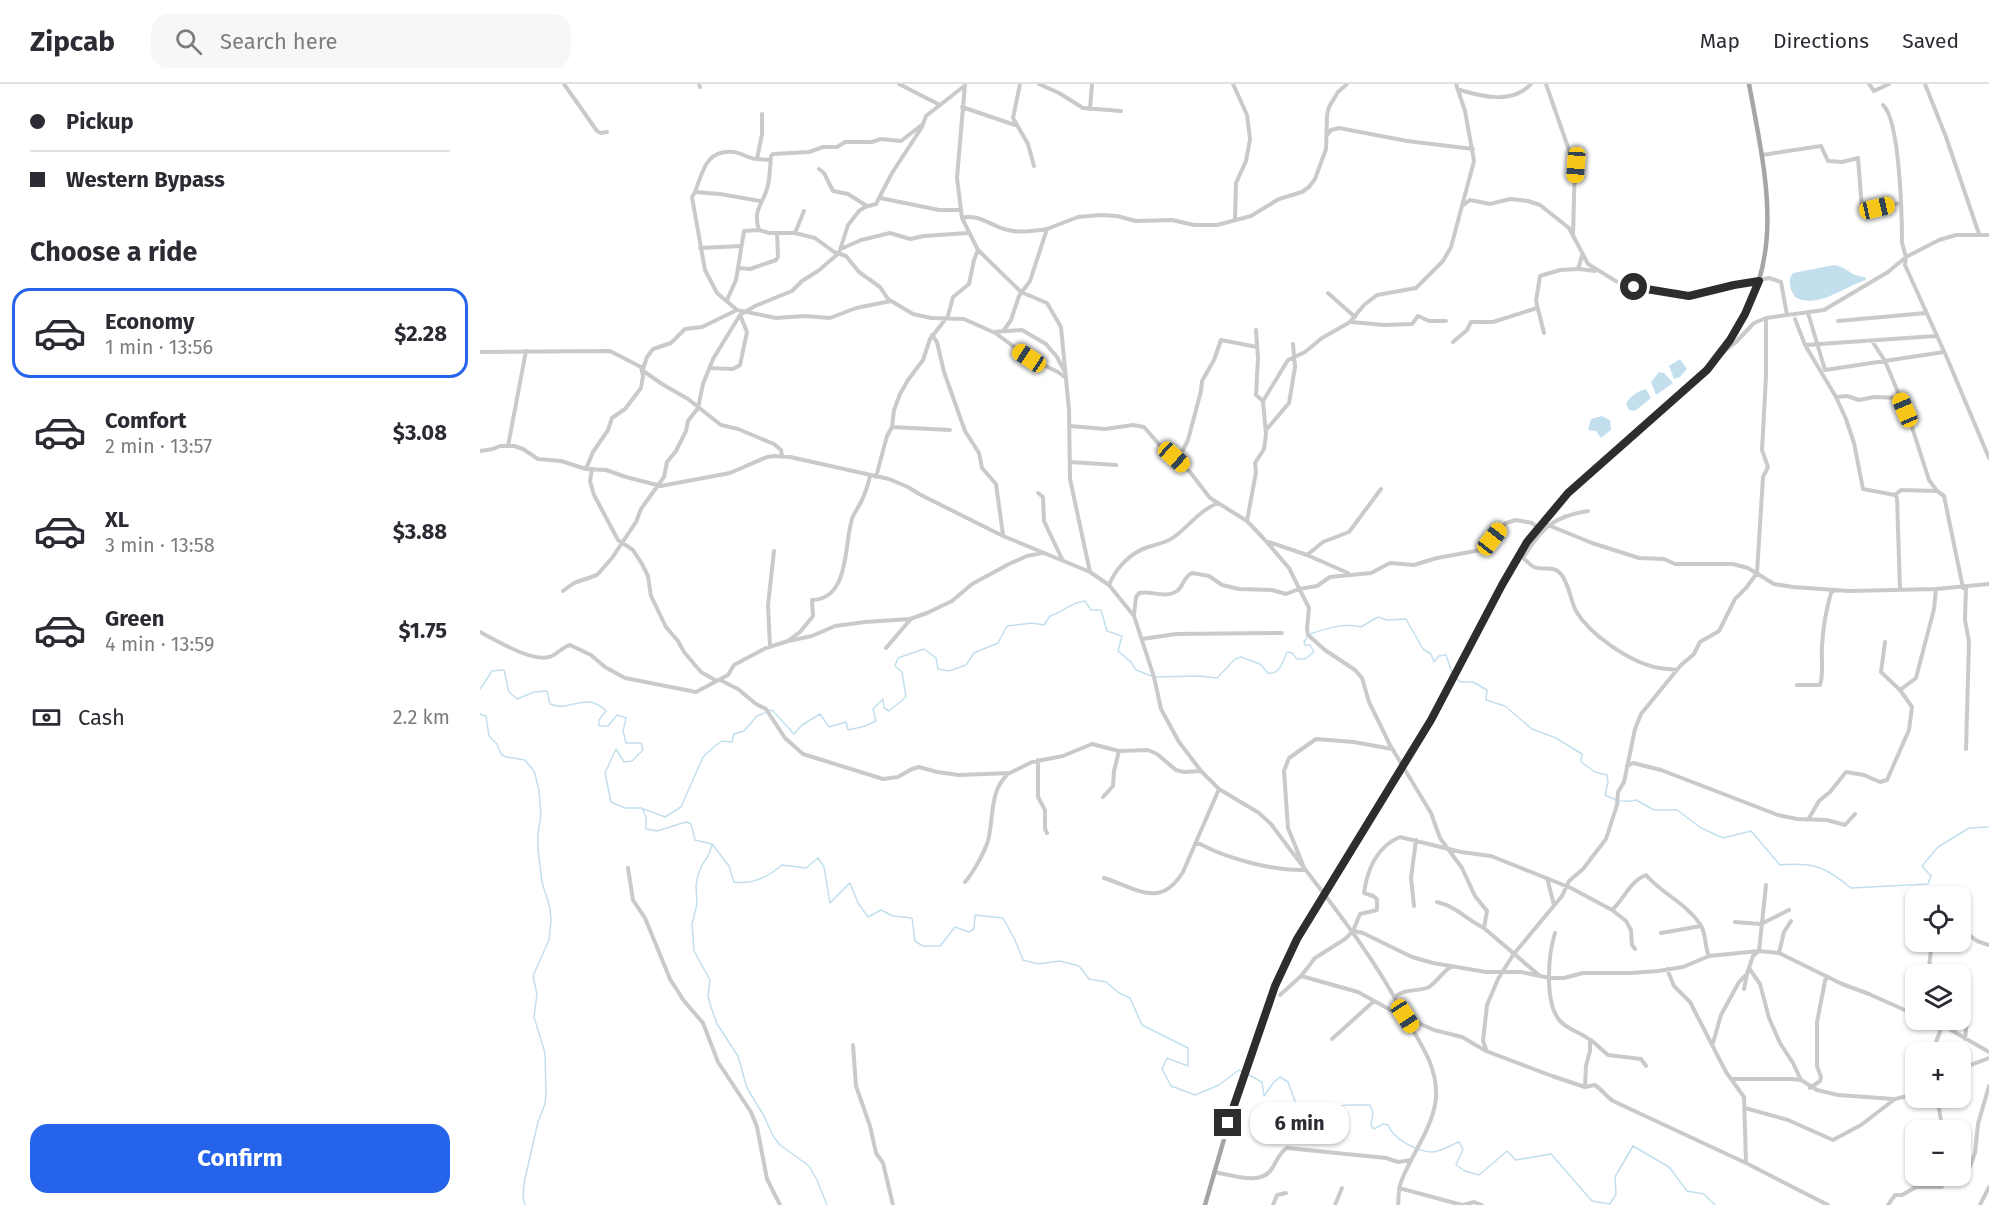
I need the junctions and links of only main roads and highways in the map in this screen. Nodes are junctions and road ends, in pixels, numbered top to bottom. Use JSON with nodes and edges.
{"nodes":[{"id":1,"x":1749,"y":84,"type":"edge"},
{"id":2,"x":1205,"y":1205,"type":"edge"}],
"edges":[{"from":1,"to":2,"type":"main road"}]}
